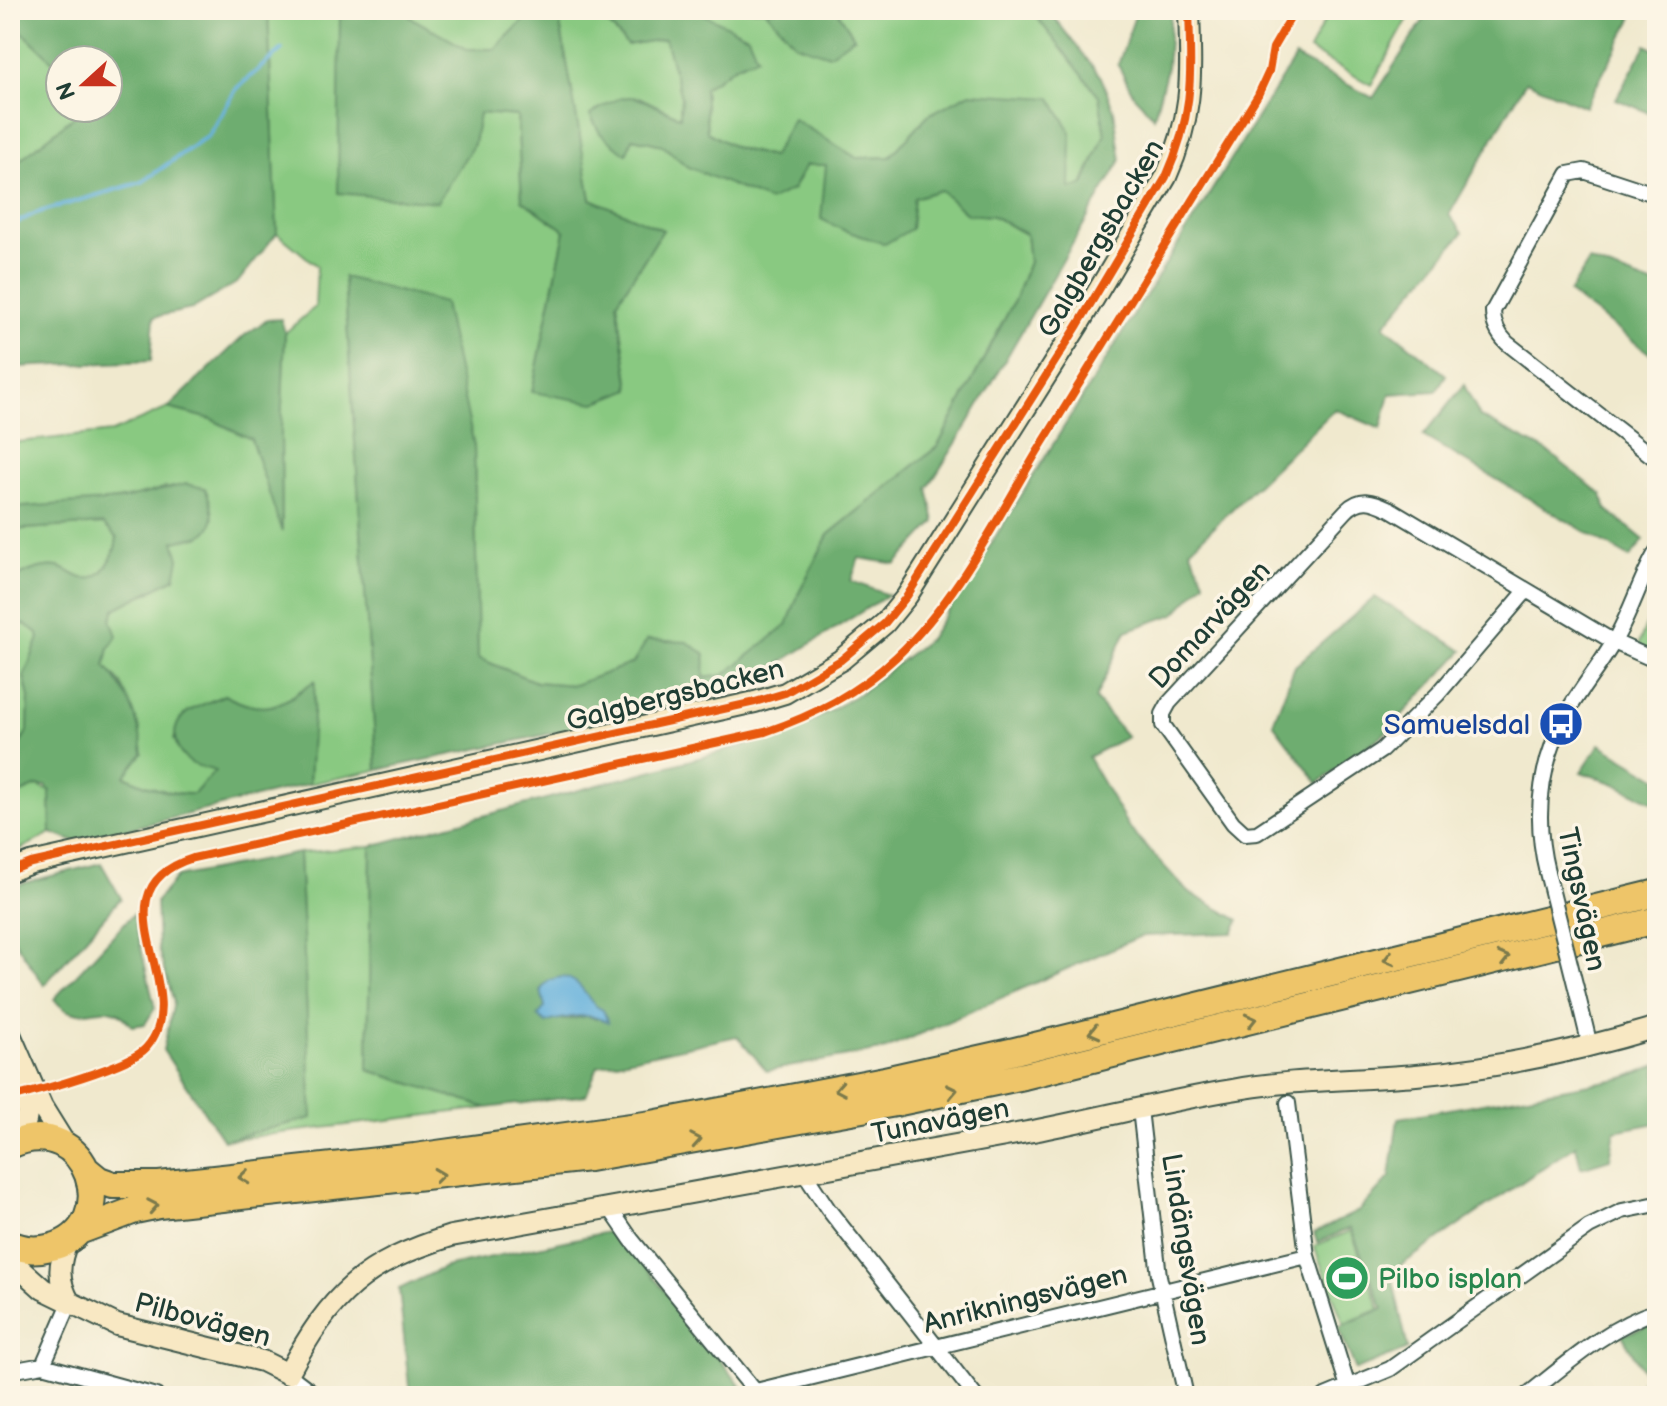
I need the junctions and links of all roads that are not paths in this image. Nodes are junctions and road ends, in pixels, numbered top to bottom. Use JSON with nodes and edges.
{"nodes":[{"id":1,"x":1189,"y":10,"type":"edge"},
{"id":2,"x":1657,"y":195,"type":"edge"},
{"id":3,"x":1657,"y":460,"type":"edge"},
{"id":4,"x":1657,"y":551,"type":"edge"},
{"id":5,"x":1526,"y":591,"type":"junction"},
{"id":6,"x":1614,"y":642,"type":"junction"},
{"id":7,"x":1657,"y":661,"type":"edge"},
{"id":8,"x":10,"y":871,"type":"edge"},
{"id":9,"x":1657,"y":893,"type":"edge"},
{"id":10,"x":1657,"y":920,"type":"edge"},
{"id":11,"x":1657,"y":1027,"type":"edge"},
{"id":12,"x":10,"y":1034,"type":"edge"},
{"id":13,"x":1590,"y":1046,"type":"junction"},
{"id":14,"x":21,"y":1064,"type":"junction"},
{"id":15,"x":1288,"y":1103,"type":"dead end"},
{"id":16,"x":1140,"y":1109,"type":"junction"},
{"id":17,"x":13,"y":1143,"type":"edge"},
{"id":18,"x":65,"y":1144,"type":"junction"},
{"id":19,"x":88,"y":1171,"type":"junction"},
{"id":20,"x":808,"y":1173,"type":"junction"},
{"id":21,"x":1657,"y":1204,"type":"edge"},
{"id":22,"x":609,"y":1207,"type":"junction"},
{"id":23,"x":74,"y":1235,"type":"junction"},
{"id":24,"x":10,"y":1244,"type":"edge"},
{"id":25,"x":10,"y":1255,"type":"edge"},
{"id":26,"x":1307,"y":1256,"type":"junction"},
{"id":27,"x":1163,"y":1291,"type":"junction"},
{"id":28,"x":70,"y":1303,"type":"junction"},
{"id":29,"x":1657,"y":1311,"type":"edge"},
{"id":30,"x":935,"y":1346,"type":"junction"},
{"id":31,"x":43,"y":1365,"type":"junction"},
{"id":32,"x":10,"y":1371,"type":"edge"},
{"id":33,"x":288,"y":1374,"type":"junction"},
{"id":34,"x":1348,"y":1387,"type":"junction"},
{"id":35,"x":757,"y":1394,"type":"edge"},
{"id":36,"x":156,"y":1396,"type":"edge"},
{"id":37,"x":317,"y":1396,"type":"edge"},
{"id":38,"x":975,"y":1396,"type":"edge"},
{"id":39,"x":1186,"y":1396,"type":"edge"},
{"id":40,"x":1325,"y":1396,"type":"edge"},
{"id":41,"x":1526,"y":1396,"type":"edge"}],
"edges":[{"from":1,"to":8,"type":"street","name":"Galgbergsbacken"},
{"from":2,"to":3,"type":"street"},
{"from":4,"to":6,"type":"street","name":"Tingsvägen"},
{"from":5,"to":5,"type":"street","name":"Domarvägen"},
{"from":5,"to":6,"type":"street","name":"Domarvägen"},
{"from":6,"to":7,"type":"street","name":"Domarvägen"},
{"from":6,"to":13,"type":"street","name":"Tingsvägen","bridge":true},
{"from":9,"to":19,"type":"highway","one_way":true},
{"from":23,"to":10,"type":"highway","one_way":true},
{"from":11,"to":13,"type":"street","name":"Tunavägen"},
{"from":12,"to":14,"type":"street"},
{"from":13,"to":16,"type":"street","name":"Tunavägen"},
{"from":14,"to":17,"type":"street"},
{"from":14,"to":18,"type":"street"},
{"from":15,"to":26,"type":"street"},
{"from":16,"to":20,"type":"street","name":"Tunavägen"},
{"from":16,"to":27,"type":"street","name":"Lindängsvägen"},
{"from":17,"to":18,"type":"highway"},
{"from":18,"to":19,"type":"highway"},
{"from":19,"to":23,"type":"highway"},
{"from":20,"to":22,"type":"street","name":"Tunavägen"},
{"from":20,"to":30,"type":"street"},
{"from":21,"to":34,"type":"street"},
{"from":22,"to":33,"type":"street","name":"Tunavägen"},
{"from":22,"to":35,"type":"street"},
{"from":23,"to":24,"type":"highway"},
{"from":23,"to":28,"type":"street"},
{"from":25,"to":28,"type":"street","name":"Pilbovägen"},
{"from":26,"to":27,"type":"street","name":"Anrikningsvägen"},
{"from":26,"to":34,"type":"street"},
{"from":27,"to":30,"type":"street","name":"Anrikningsvägen"},
{"from":27,"to":39,"type":"street","name":"Lindängsvägen"},
{"from":28,"to":31,"type":"street"},
{"from":28,"to":33,"type":"street","name":"Pilbovägen"},
{"from":29,"to":41,"type":"street"},
{"from":30,"to":35,"type":"street","name":"Anrikningsvägen"},
{"from":30,"to":38,"type":"street"},
{"from":31,"to":32,"type":"street"},
{"from":31,"to":36,"type":"street"},
{"from":33,"to":37,"type":"street","name":"Pilbovägen"},
{"from":34,"to":40,"type":"street"}]}
